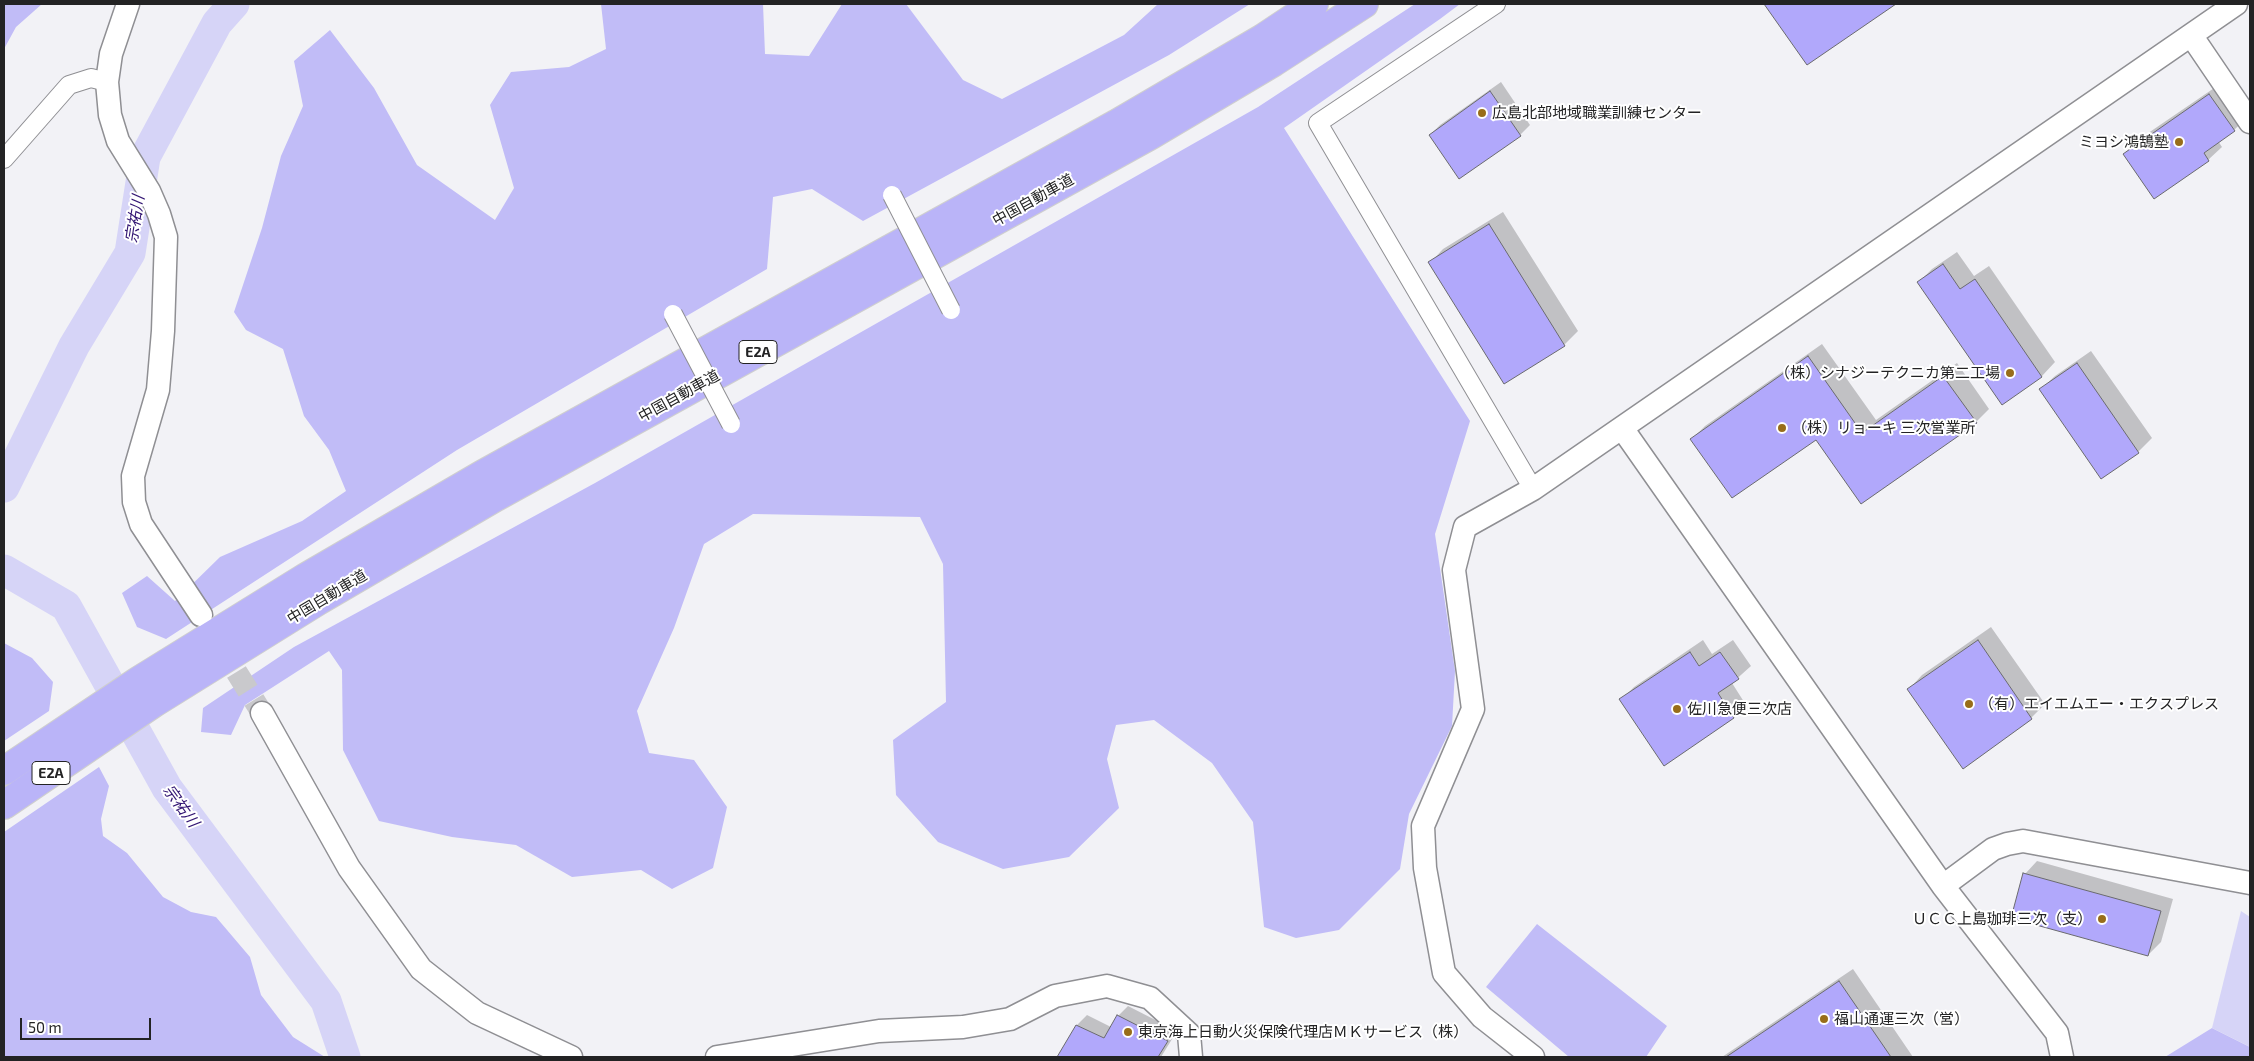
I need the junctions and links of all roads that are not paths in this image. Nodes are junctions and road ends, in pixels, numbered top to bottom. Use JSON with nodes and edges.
{"nodes":[{"id":1,"x":128,"y":4,"type":"edge"},
{"id":2,"x":1314,"y":4,"type":"edge"},
{"id":3,"x":1364,"y":4,"type":"edge"},
{"id":4,"x":1496,"y":4,"type":"edge"},
{"id":5,"x":2236,"y":4,"type":"edge"},
{"id":6,"x":2191,"y":34,"type":"junction"},
{"id":7,"x":107,"y":82,"type":"junction"},
{"id":8,"x":2250,"y":122,"type":"edge"},
{"id":9,"x":4,"y":158,"type":"edge"},
{"id":10,"x":892,"y":195,"type":"dead end"},
{"id":11,"x":951,"y":310,"type":"dead end"},
{"id":12,"x":673,"y":314,"type":"dead end"},
{"id":13,"x":731,"y":424,"type":"dead end"},
{"id":14,"x":1622,"y":428,"type":"junction"},
{"id":15,"x":1533,"y":488,"type":"junction"},
{"id":16,"x":201,"y":615,"type":"dead end"},
{"id":17,"x":262,"y":713,"type":"tunnel mouth"},
{"id":18,"x":4,"y":771,"type":"edge"},
{"id":19,"x":4,"y":805,"type":"edge"},
{"id":20,"x":2250,"y":882,"type":"edge"},
{"id":21,"x":1943,"y":886,"type":"junction"},
{"id":22,"x":571,"y":1057,"type":"edge"},
{"id":23,"x":717,"y":1057,"type":"edge"},
{"id":24,"x":1191,"y":1057,"type":"edge"},
{"id":25,"x":1532,"y":1057,"type":"edge"},
{"id":26,"x":2062,"y":1057,"type":"edge"}],
"edges":[{"from":1,"to":7,"type":"street"},
{"from":2,"to":18,"type":"highway","name":"中国自動車道","number":"E2A"},
{"from":3,"to":19,"type":"highway","name":"中国自動車道","number":"E2A"},
{"from":4,"to":15,"type":"street"},
{"from":5,"to":6,"type":"street"},
{"from":6,"to":8,"type":"street"},
{"from":6,"to":14,"type":"street"},
{"from":7,"to":9,"type":"street"},
{"from":7,"to":16,"type":"street"},
{"from":10,"to":11,"type":"street","bridge":true},
{"from":12,"to":13,"type":"street","bridge":true},
{"from":14,"to":15,"type":"street"},
{"from":14,"to":21,"type":"street"},
{"from":15,"to":25,"type":"street"},
{"from":17,"to":22,"type":"street"},
{"from":20,"to":21,"type":"street"},
{"from":21,"to":26,"type":"street"},
{"from":23,"to":24,"type":"street"}]}
